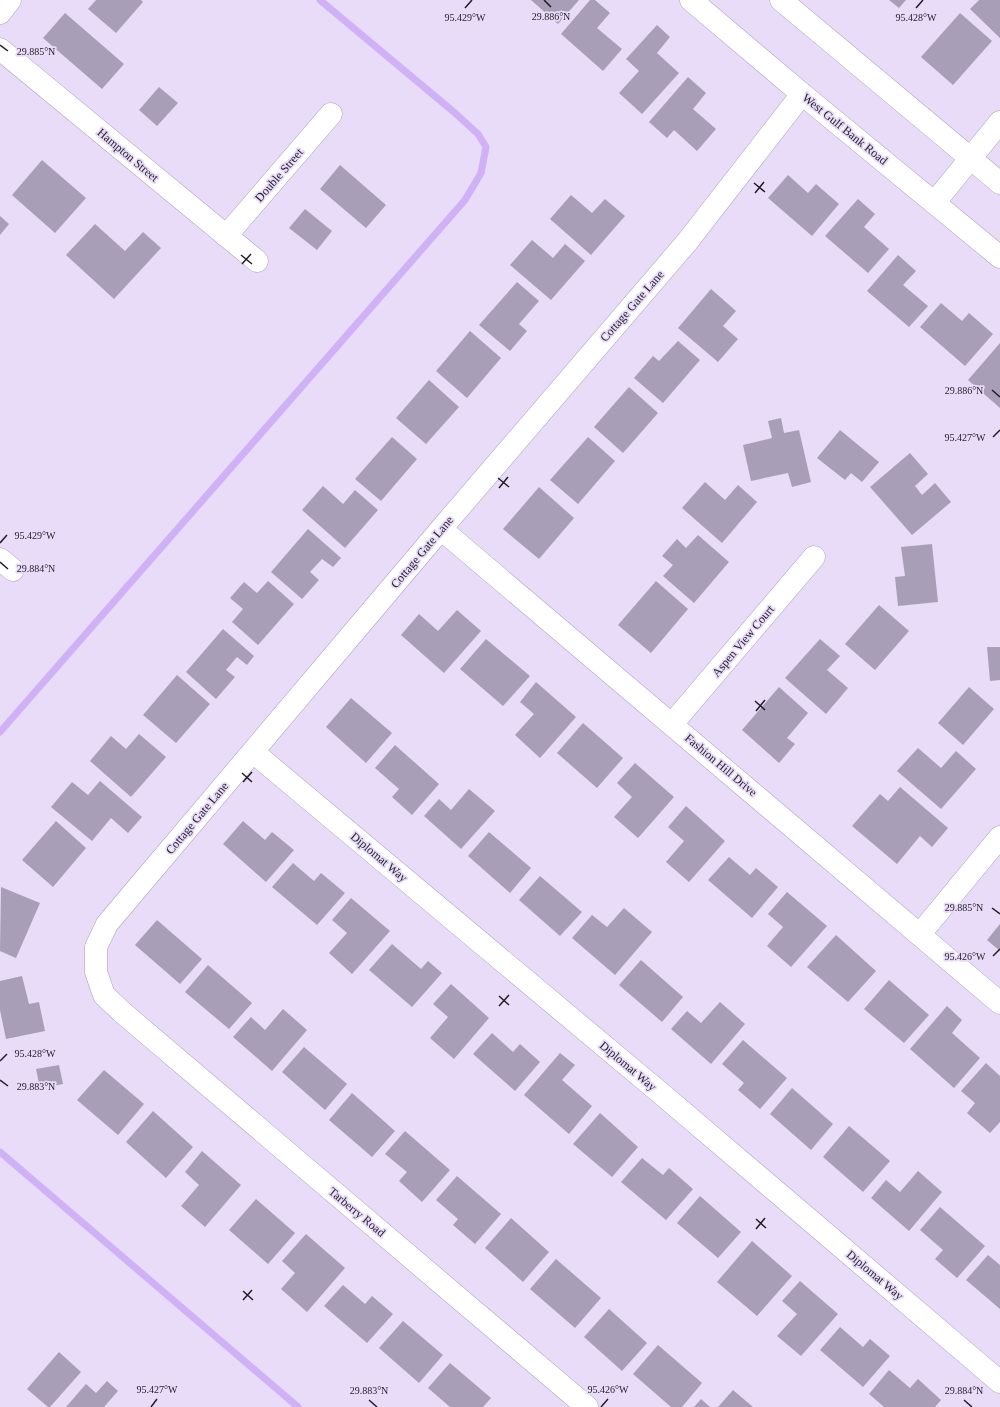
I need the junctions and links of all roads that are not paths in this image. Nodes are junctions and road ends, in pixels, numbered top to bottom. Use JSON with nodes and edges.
{"nodes":[{"id":1,"x":10,"y":0,"type":"edge"},
{"id":2,"x":691,"y":0,"type":"edge"},
{"id":3,"x":781,"y":0,"type":"edge"},
{"id":4,"x":0,"y":13,"type":"edge"},
{"id":5,"x":0,"y":49,"type":"edge"},
{"id":6,"x":802,"y":94,"type":"junction"},
{"id":7,"x":331,"y":114,"type":"dead end"},
{"id":8,"x":1000,"y":122,"type":"edge"},
{"id":9,"x":969,"y":158,"type":"junction"},
{"id":10,"x":1000,"y":183,"type":"edge"},
{"id":11,"x":935,"y":202,"type":"junction"},
{"id":12,"x":226,"y":236,"type":"junction"},
{"id":13,"x":1000,"y":257,"type":"edge"},
{"id":14,"x":257,"y":261,"type":"dead end"},
{"id":15,"x":441,"y":529,"type":"junction"},
{"id":16,"x":814,"y":557,"type":"dead end"},
{"id":17,"x":672,"y":724,"type":"junction"},
{"id":18,"x":253,"y":752,"type":"junction"},
{"id":19,"x":1000,"y":837,"type":"edge"},
{"id":20,"x":920,"y":934,"type":"junction"},
{"id":21,"x":1000,"y":1003,"type":"edge"},
{"id":22,"x":127,"y":1017,"type":"joint"},
{"id":23,"x":1000,"y":1382,"type":"edge"},
{"id":24,"x":587,"y":1407,"type":"edge"}],
"edges":[{"from":1,"to":4,"type":"street"},
{"from":2,"to":6,"type":"street","name":"West Gulf Bank Road"},
{"from":3,"to":9,"type":"street"},
{"from":5,"to":12,"type":"street","name":"Hampton Street"},
{"from":6,"to":11,"type":"street","name":"West Gulf Bank Road"},
{"from":6,"to":15,"type":"street","name":"Cottage Gate Lane"},
{"from":7,"to":12,"type":"street","name":"Double Street"},
{"from":8,"to":9,"type":"street"},
{"from":9,"to":10,"type":"street"},
{"from":9,"to":11,"type":"street"},
{"from":11,"to":13,"type":"street","name":"West Gulf Bank Road"},
{"from":12,"to":14,"type":"street","name":"Hampton Street"},
{"from":15,"to":17,"type":"street","name":"Fashion Hill Drive"},
{"from":15,"to":18,"type":"street","name":"Cottage Gate Lane"},
{"from":16,"to":17,"type":"street","name":"Aspen View Court"},
{"from":17,"to":20,"type":"street","name":"Fashion Hill Drive"},
{"from":18,"to":22,"type":"street","name":"Cottage Gate Lane"},
{"from":18,"to":23,"type":"street","name":"Diplomat Way"},
{"from":19,"to":20,"type":"street"},
{"from":20,"to":21,"type":"street","name":"Fashion Hill Drive"},
{"from":22,"to":24,"type":"street","name":"Tarberry Road"}]}
